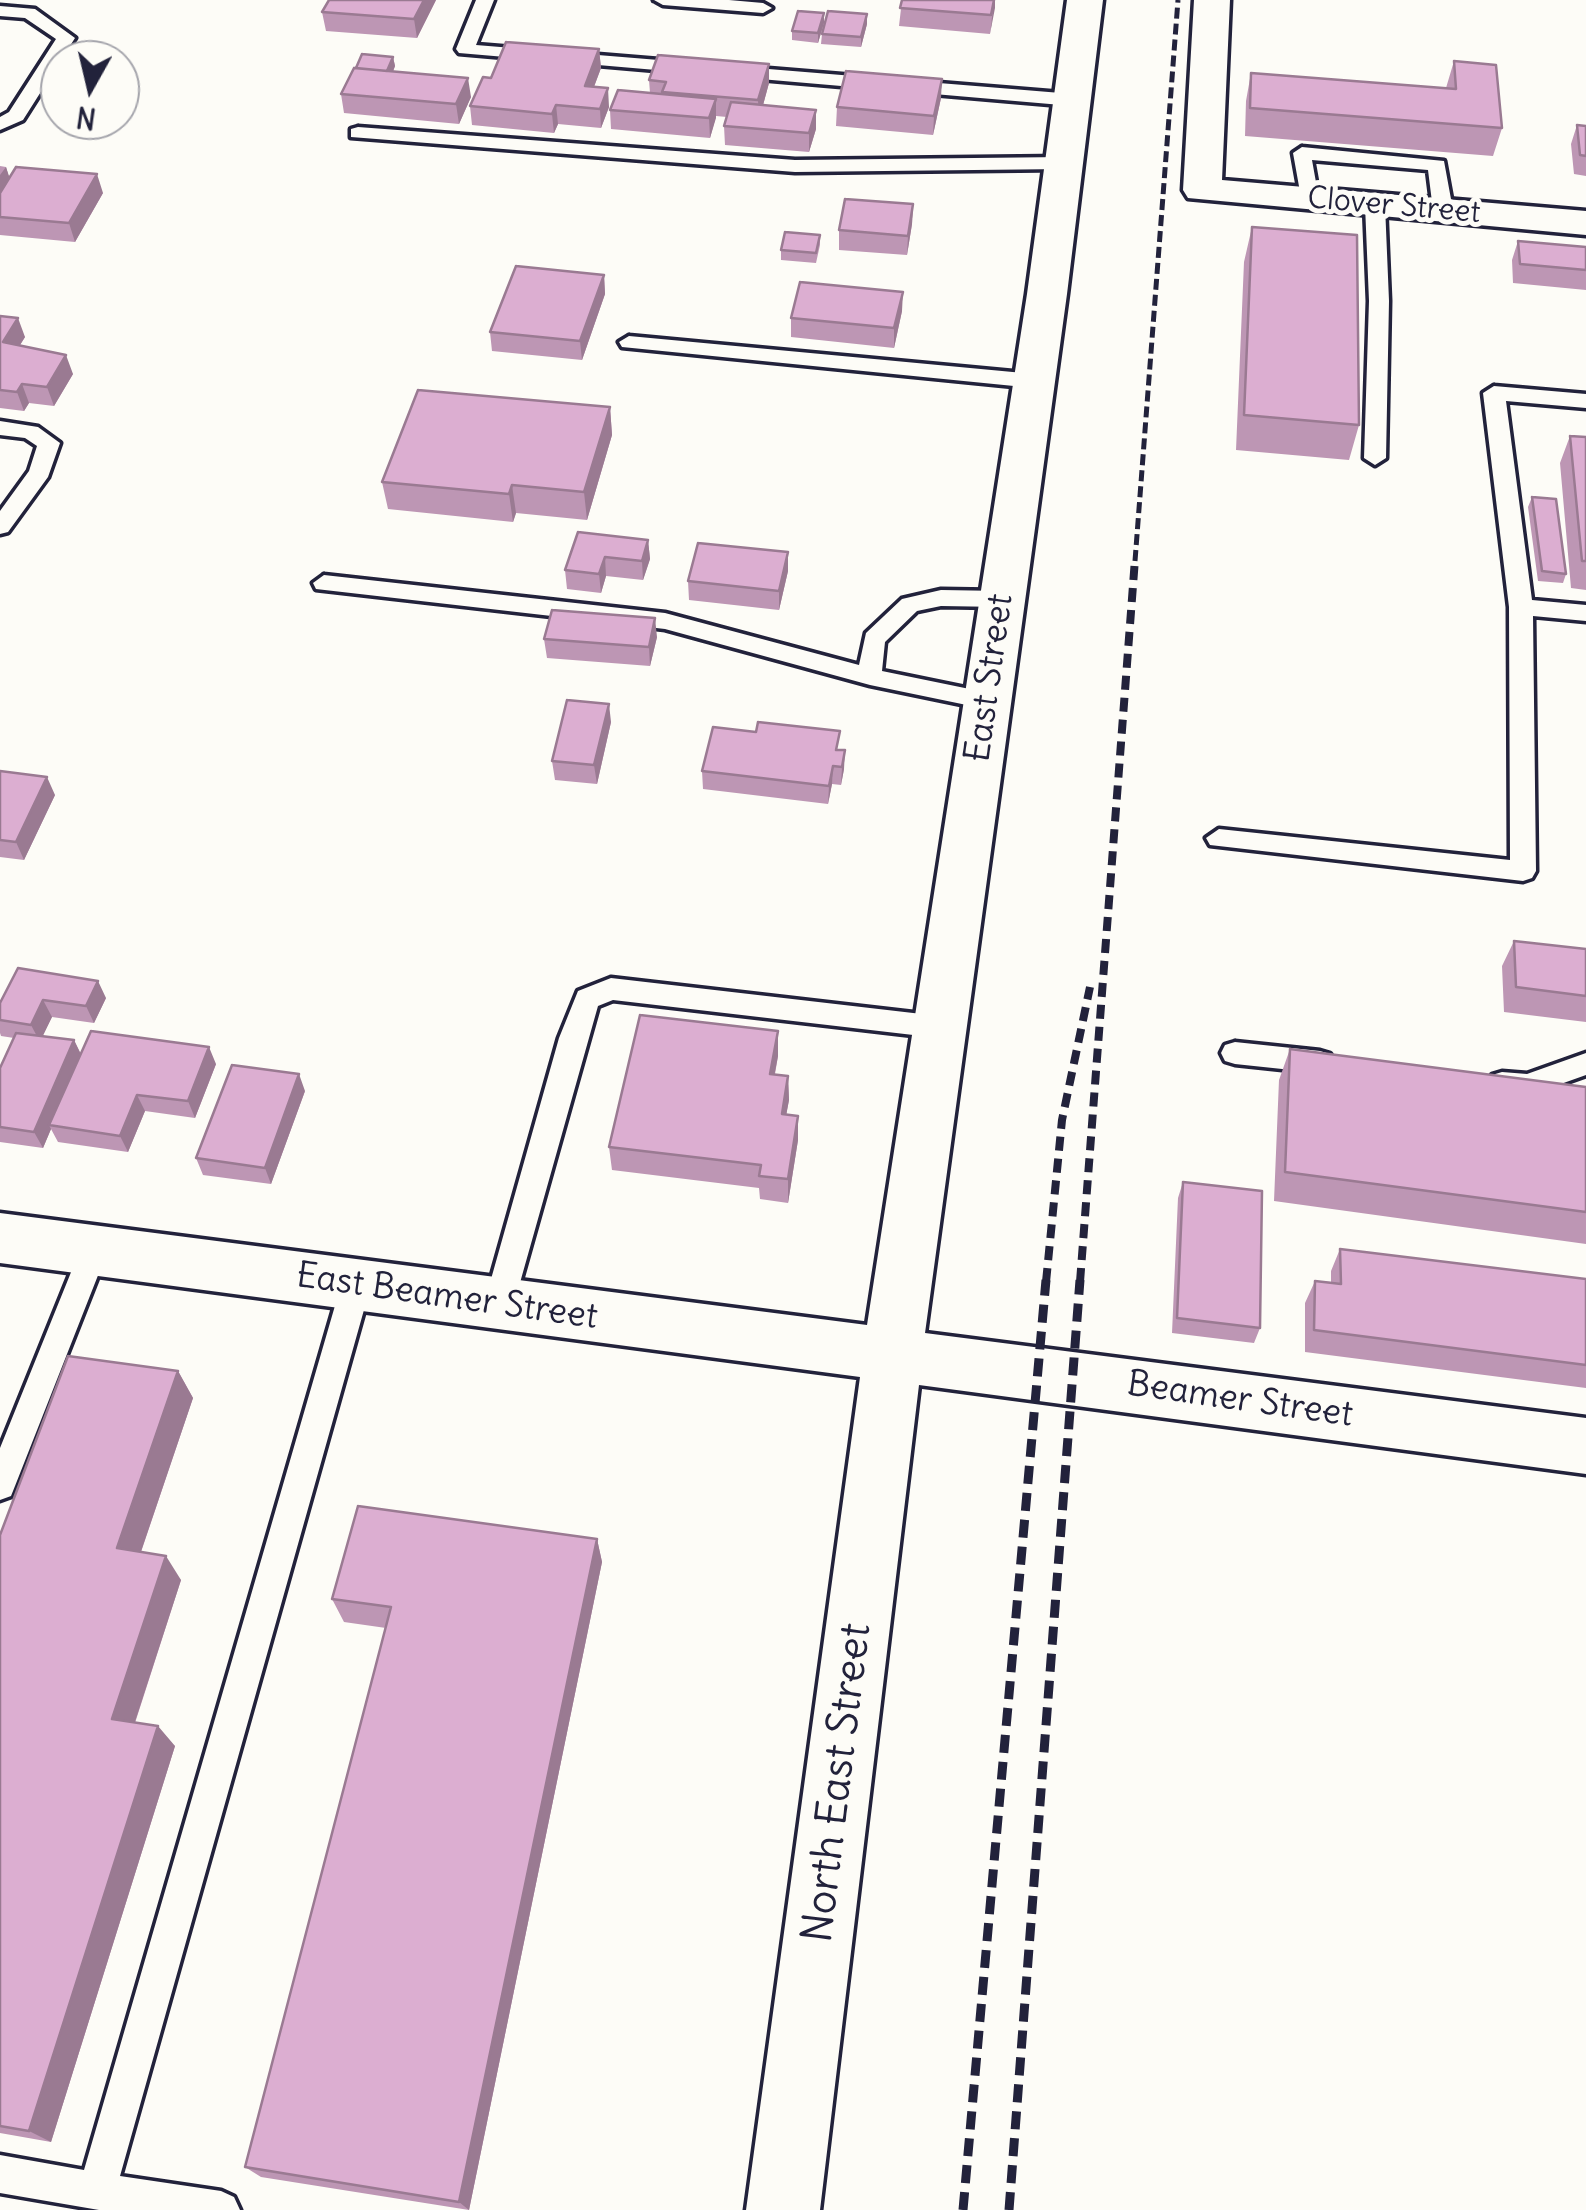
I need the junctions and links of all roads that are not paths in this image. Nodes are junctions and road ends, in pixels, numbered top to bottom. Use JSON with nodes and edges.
{"nodes":[{"id":1,"x":485,"y":0,"type":"edge"},
{"id":2,"x":663,"y":0,"type":"edge"},
{"id":3,"x":1086,"y":0,"type":"edge"},
{"id":4,"x":1212,"y":0,"type":"edge"},
{"id":5,"x":763,"y":8,"type":"dead end"},
{"id":6,"x":0,"y":11,"type":"edge"},
{"id":7,"x":1072,"y":100,"type":"junction"},
{"id":8,"x":0,"y":124,"type":"edge"},
{"id":9,"x":358,"y":133,"type":"dead end"},
{"id":10,"x":1064,"y":163,"type":"junction"},
{"id":11,"x":1309,"y":199,"type":"junction"},
{"id":12,"x":1375,"y":204,"type":"junction"},
{"id":13,"x":1443,"y":210,"type":"junction"},
{"id":14,"x":1586,"y":222,"type":"edge"},
{"id":15,"x":629,"y":342,"type":"dead end"},
{"id":16,"x":1034,"y":381,"type":"junction"},
{"id":17,"x":1586,"y":401,"type":"edge"},
{"id":18,"x":0,"y":428,"type":"edge"},
{"id":19,"x":1376,"y":458,"type":"dead end"},
{"id":20,"x":0,"y":528,"type":"edge"},
{"id":21,"x":324,"y":583,"type":"dead end"},
{"id":22,"x":1002,"y":599,"type":"junction"},
{"id":23,"x":1521,"y":606,"type":"junction"},
{"id":24,"x":1586,"y":613,"type":"edge"},
{"id":25,"x":870,"y":677,"type":"junction"},
{"id":26,"x":986,"y":700,"type":"junction"},
{"id":27,"x":1219,"y":838,"type":"dead end"},
{"id":28,"x":939,"y":1027,"type":"junction"},
{"id":29,"x":1235,"y":1052,"type":"dead end"},
{"id":30,"x":1586,"y":1064,"type":"edge"},
{"id":31,"x":1352,"y":1066,"type":"edge"},
{"id":32,"x":1468,"y":1079,"type":"edge"},
{"id":33,"x":0,"y":1238,"type":"edge"},
{"id":34,"x":94,"y":1250,"type":"junction"},
{"id":35,"x":356,"y":1286,"type":"junction"},
{"id":36,"x":499,"y":1304,"type":"junction"},
{"id":37,"x":894,"y":1356,"type":"junction"},
{"id":38,"x":1586,"y":1446,"type":"edge"},
{"id":39,"x":0,"y":1486,"type":"edge"},
{"id":40,"x":0,"y":2174,"type":"edge"},
{"id":41,"x":97,"y":2190,"type":"junction"},
{"id":42,"x":221,"y":2210,"type":"edge"},
{"id":43,"x":783,"y":2210,"type":"edge"}],
"edges":[{"from":1,"to":7,"type":"lane"},
{"from":2,"to":5,"type":"lane"},
{"from":3,"to":7,"type":"main road","name":"East Street"},
{"from":4,"to":11,"type":"main road","name":"Clover Street"},
{"from":6,"to":8,"type":"lane"},
{"from":7,"to":10,"type":"main road","name":"East Street"},
{"from":9,"to":10,"type":"lane"},
{"from":10,"to":16,"type":"main road","name":"East Street"},
{"from":11,"to":12,"type":"main road","name":"Clover Street"},
{"from":11,"to":13,"type":"lane"},
{"from":12,"to":13,"type":"main road","name":"Clover Street"},
{"from":12,"to":19,"type":"lane"},
{"from":13,"to":14,"type":"main road","name":"Clover Street"},
{"from":15,"to":16,"type":"lane"},
{"from":16,"to":22,"type":"main road","name":"East Street"},
{"from":17,"to":23,"type":"lane"},
{"from":18,"to":20,"type":"lane"},
{"from":21,"to":25,"type":"lane"},
{"from":22,"to":25,"type":"lane"},
{"from":22,"to":26,"type":"main road","name":"East Street"},
{"from":23,"to":24,"type":"lane"},
{"from":23,"to":27,"type":"lane"},
{"from":25,"to":26,"type":"lane"},
{"from":26,"to":28,"type":"main road","name":"East Street"},
{"from":28,"to":36,"type":"lane"},
{"from":28,"to":37,"type":"main road","name":"East Street"},
{"from":29,"to":31,"type":"lane"},
{"from":30,"to":32,"type":"lane"},
{"from":33,"to":34,"type":"main road","name":"East Beamer Street"},
{"from":34,"to":35,"type":"main road","name":"East Beamer Street"},
{"from":34,"to":39,"type":"lane"},
{"from":35,"to":36,"type":"main road","name":"East Beamer Street"},
{"from":35,"to":41,"type":"lane"},
{"from":36,"to":37,"type":"main road","name":"East Beamer Street"},
{"from":37,"to":38,"type":"main road","name":"Beamer Street"},
{"from":37,"to":43,"type":"main road","name":"North East Street"},
{"from":40,"to":41,"type":"lane"},
{"from":41,"to":42,"type":"lane"}]}
